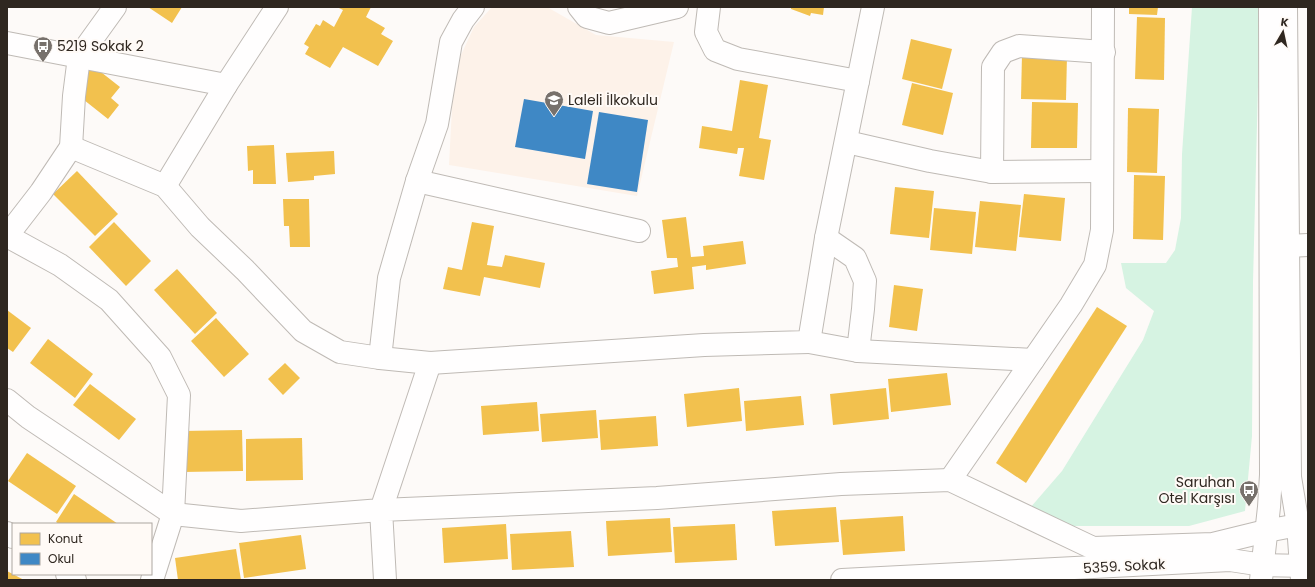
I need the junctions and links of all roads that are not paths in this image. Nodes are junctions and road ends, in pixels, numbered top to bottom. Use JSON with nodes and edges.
{"nodes":[{"id":1,"x":115,"y":7,"type":"edge"},
{"id":2,"x":276,"y":7,"type":"edge"},
{"id":3,"x":473,"y":7,"type":"edge"},
{"id":4,"x":579,"y":7,"type":"edge"},
{"id":5,"x":677,"y":7,"type":"edge"},
{"id":6,"x":709,"y":7,"type":"edge"},
{"id":7,"x":873,"y":7,"type":"edge"},
{"id":8,"x":1103,"y":7,"type":"edge"},
{"id":9,"x":1270,"y":7,"type":"edge"},
{"id":10,"x":1286,"y":7,"type":"edge"},
{"id":11,"x":7,"y":43,"type":"edge"},
{"id":12,"x":1104,"y":52,"type":"junction"},
{"id":13,"x":79,"y":57,"type":"junction"},
{"id":14,"x":858,"y":81,"type":"junction"},
{"id":15,"x":226,"y":85,"type":"junction"},
{"id":16,"x":847,"y":142,"type":"junction"},
{"id":17,"x":71,"y":147,"type":"junction"},
{"id":18,"x":1102,"y":171,"type":"junction"},
{"id":19,"x":992,"y":172,"type":"junction"},
{"id":20,"x":417,"y":181,"type":"junction"},
{"id":21,"x":165,"y":186,"type":"junction"},
{"id":22,"x":639,"y":231,"type":"dead end"},
{"id":23,"x":7,"y":236,"type":"edge"},
{"id":24,"x":826,"y":238,"type":"junction"},
{"id":25,"x":1298,"y":245,"type":"edge"},
{"id":26,"x":809,"y":342,"type":"junction"},
{"id":27,"x":858,"y":351,"type":"junction"},
{"id":28,"x":380,"y":358,"type":"junction"},
{"id":29,"x":1033,"y":360,"type":"junction"},
{"id":30,"x":430,"y":363,"type":"junction"},
{"id":31,"x":7,"y":400,"type":"edge"},
{"id":32,"x":950,"y":480,"type":"junction"},
{"id":33,"x":381,"y":510,"type":"junction"},
{"id":34,"x":173,"y":514,"type":"junction"},
{"id":35,"x":1298,"y":525,"type":"junction"},
{"id":36,"x":1266,"y":531,"type":"junction"},
{"id":37,"x":1304,"y":571,"type":"edge"},
{"id":38,"x":1262,"y":573,"type":"edge"},
{"id":39,"x":152,"y":580,"type":"edge"},
{"id":40,"x":385,"y":580,"type":"edge"},
{"id":41,"x":842,"y":580,"type":"edge"}],
"edges":[{"from":1,"to":13,"type":"street"},
{"from":2,"to":15,"type":"street"},
{"from":3,"to":20,"type":"street"},
{"from":4,"to":5,"type":"street"},
{"from":6,"to":14,"type":"street"},
{"from":7,"to":14,"type":"street"},
{"from":8,"to":12,"type":"street"},
{"from":9,"to":36,"type":"street"},
{"from":10,"to":25,"type":"street"},
{"from":11,"to":13,"type":"street"},
{"from":12,"to":18,"type":"street"},
{"from":12,"to":19,"type":"street"},
{"from":13,"to":15,"type":"street"},
{"from":13,"to":17,"type":"street"},
{"from":14,"to":16,"type":"street"},
{"from":15,"to":21,"type":"street"},
{"from":16,"to":19,"type":"street"},
{"from":16,"to":24,"type":"street"},
{"from":17,"to":21,"type":"street"},
{"from":17,"to":23,"type":"street"},
{"from":18,"to":19,"type":"street"},
{"from":18,"to":29,"type":"street"},
{"from":20,"to":22,"type":"street"},
{"from":20,"to":28,"type":"street"},
{"from":21,"to":28,"type":"street"},
{"from":23,"to":34,"type":"street"},
{"from":24,"to":26,"type":"street"},
{"from":24,"to":27,"type":"street"},
{"from":25,"to":35,"type":"street"},
{"from":26,"to":27,"type":"street"},
{"from":26,"to":30,"type":"street"},
{"from":27,"to":29,"type":"street"},
{"from":28,"to":30,"type":"street"},
{"from":29,"to":32,"type":"street"},
{"from":30,"to":33,"type":"street"},
{"from":31,"to":34,"type":"street"},
{"from":32,"to":33,"type":"street"},
{"from":32,"to":36,"type":"street"},
{"from":33,"to":34,"type":"street"},
{"from":33,"to":40,"type":"street"},
{"from":34,"to":39,"type":"street"},
{"from":35,"to":36,"type":"street"},
{"from":35,"to":37,"type":"street"},
{"from":36,"to":38,"type":"street"},
{"from":37,"to":38,"type":"street","name":"5359. Sokak"},
{"from":38,"to":41,"type":"street","name":"5359. Sokak"}]}
